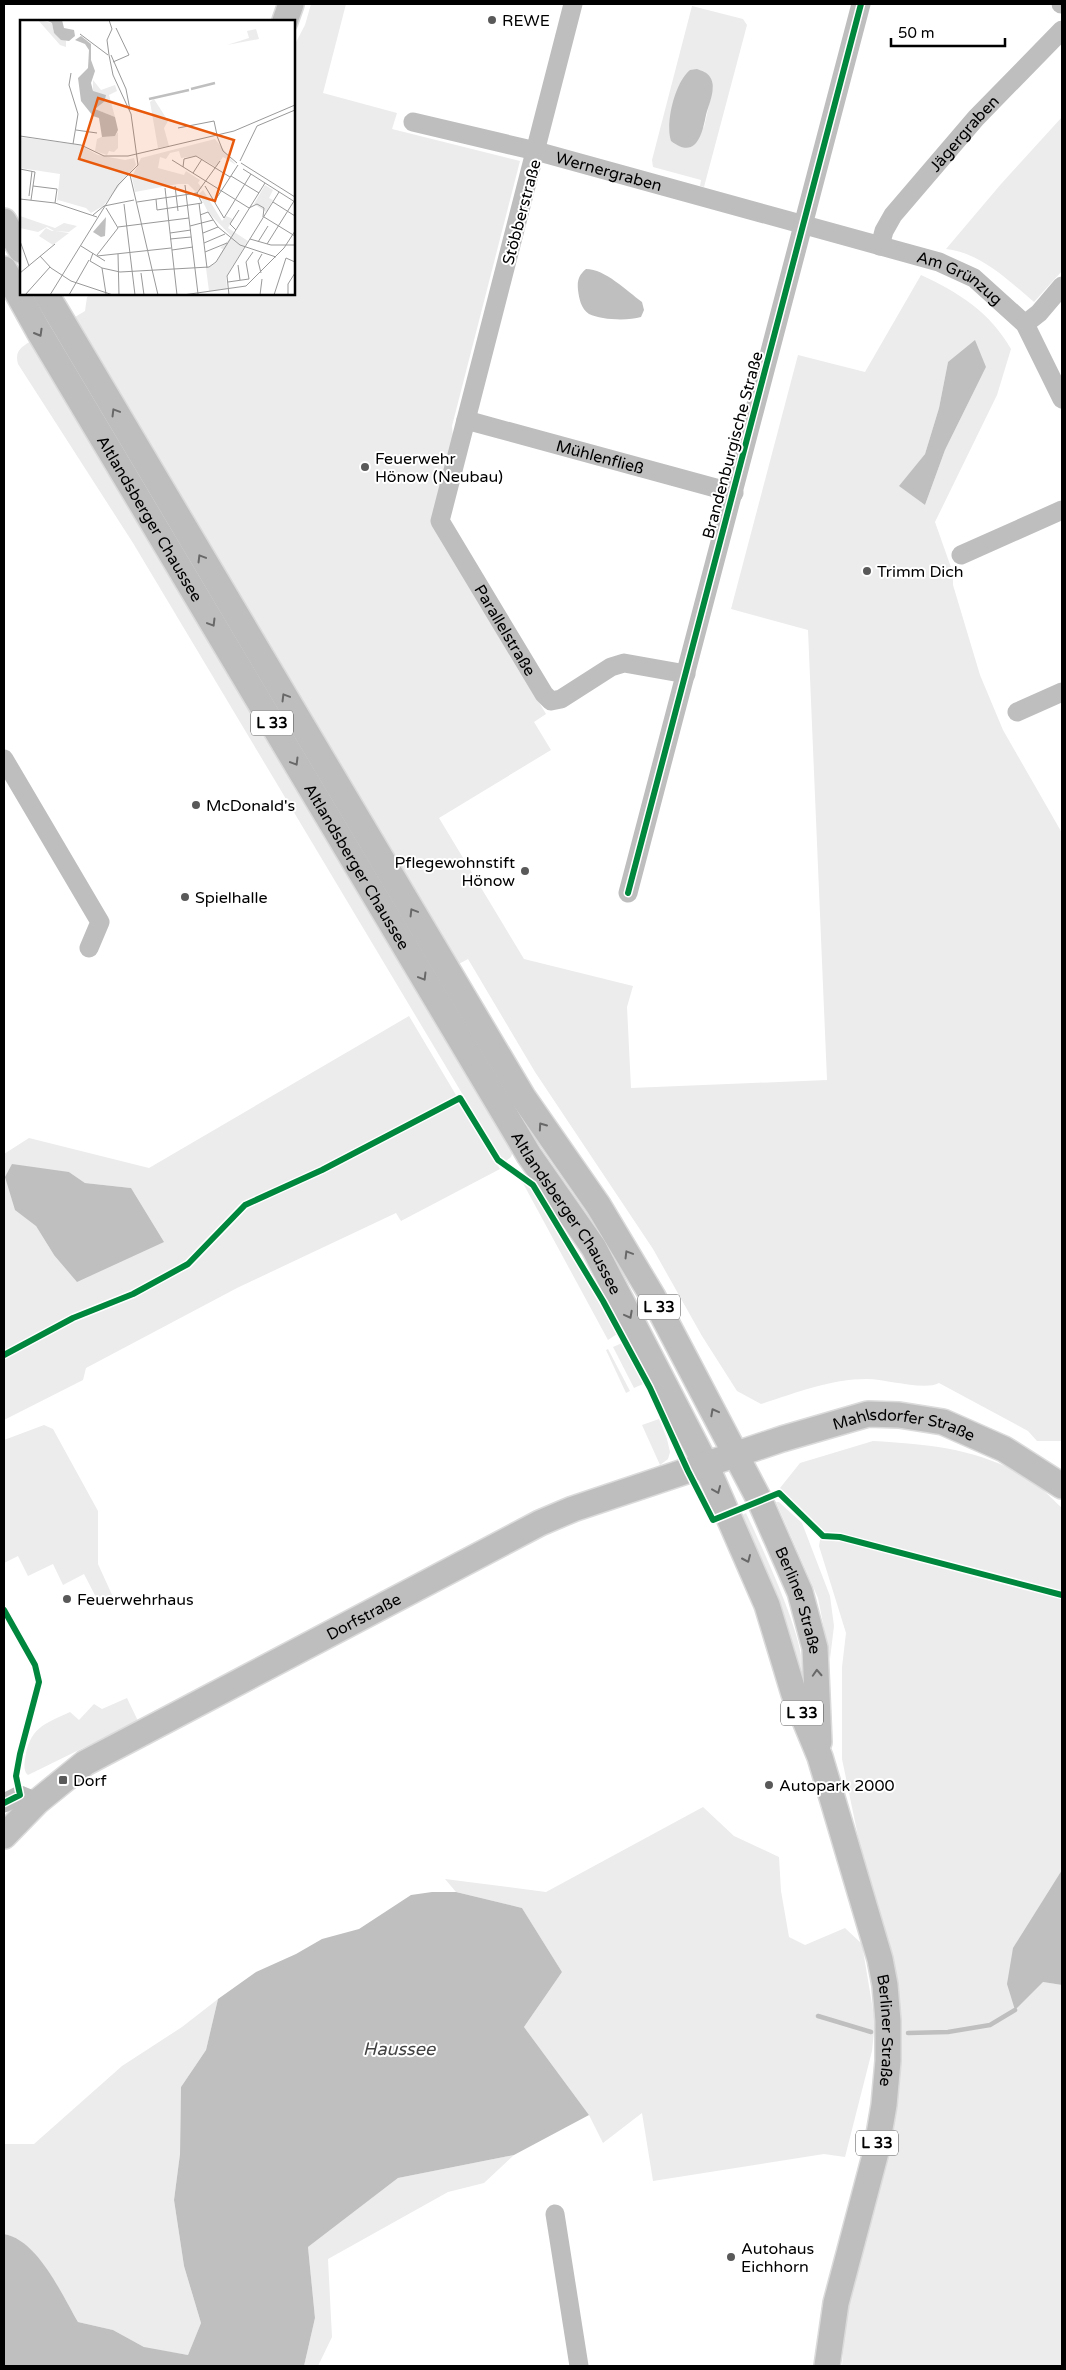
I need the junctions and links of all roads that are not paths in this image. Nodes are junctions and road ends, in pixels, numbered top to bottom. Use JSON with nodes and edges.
{"nodes":[{"id":1,"x":291,"y":4,"type":"edge"},
{"id":2,"x":573,"y":4,"type":"edge"},
{"id":3,"x":861,"y":4,"type":"edge"},
{"id":4,"x":285,"y":20,"type":"edge"},
{"id":5,"x":1062,"y":30,"type":"edge"},
{"id":6,"x":413,"y":122,"type":"dead end"},
{"id":7,"x":536,"y":152,"type":"junction"},
{"id":8,"x":4,"y":221,"type":"edge"},
{"id":9,"x":805,"y":224,"type":"junction"},
{"id":10,"x":880,"y":246,"type":"junction"},
{"id":11,"x":20,"y":248,"type":"edge"},
{"id":12,"x":4,"y":268,"type":"edge"},
{"id":13,"x":1062,"y":286,"type":"edge"},
{"id":14,"x":14,"y":291,"type":"edge"},
{"id":15,"x":47,"y":295,"type":"edge"},
{"id":16,"x":1025,"y":324,"type":"junction"},
{"id":17,"x":1062,"y":398,"type":"edge"},
{"id":18,"x":466,"y":420,"type":"junction"},
{"id":19,"x":734,"y":493,"type":"junction"},
{"id":20,"x":1062,"y":510,"type":"edge"},
{"id":21,"x":961,"y":554,"type":"dead end"},
{"id":22,"x":686,"y":674,"type":"junction"},
{"id":23,"x":1062,"y":692,"type":"edge"},
{"id":24,"x":1017,"y":712,"type":"dead end"},
{"id":25,"x":4,"y":759,"type":"edge"},
{"id":26,"x":628,"y":893,"type":"dead end"},
{"id":27,"x":88,"y":948,"type":"dead end"},
{"id":28,"x":736,"y":1455,"type":"junction"},
{"id":29,"x":706,"y":1465,"type":"junction"},
{"id":30,"x":1062,"y":1486,"type":"edge"},
{"id":31,"x":820,"y":1757,"type":"junction"},
{"id":32,"x":38,"y":1802,"type":"junction"},
{"id":33,"x":4,"y":1803,"type":"edge"},
{"id":34,"x":4,"y":1836,"type":"edge"},
{"id":35,"x":554,"y":2214,"type":"dead end"},
{"id":36,"x":579,"y":2366,"type":"edge"},
{"id":37,"x":828,"y":2366,"type":"edge"}],
"edges":[{"from":1,"to":4,"type":"main road"},
{"from":2,"to":7,"type":"street","name":"Stöbberstraße"},
{"from":3,"to":9,"type":"street","name":"Brandenburgische Straße"},
{"from":5,"to":10,"type":"street","name":"Jägergraben"},
{"from":6,"to":7,"type":"street","name":"Wernergraben"},
{"from":7,"to":9,"type":"street","name":"Wernergraben"},
{"from":7,"to":18,"type":"street","name":"Stöbberstraße"},
{"from":8,"to":11,"type":"main road"},
{"from":9,"to":10,"type":"street","name":"Am Grünzug"},
{"from":9,"to":19,"type":"street","name":"Brandenburgische Straße"},
{"from":10,"to":16,"type":"street","name":"Am Grünzug"},
{"from":12,"to":14,"type":"main road","name":"Altlandsberger Chaussee","number":"L 33"},
{"from":13,"to":16,"type":"street"},
{"from":14,"to":29,"type":"main road","name":"Altlandsberger Chaussee","number":"L 33","one_way":true},
{"from":28,"to":15,"type":"main road","name":"Altlandsberger Chaussee","number":"L 33","one_way":true},
{"from":16,"to":17,"type":"street","name":"Am Grünzug"},
{"from":18,"to":19,"type":"street","name":"Mühlenfließ"},
{"from":18,"to":22,"type":"street","name":"Parallelstraße"},
{"from":19,"to":22,"type":"street","name":"Brandenburgische Straße"},
{"from":20,"to":21,"type":"street"},
{"from":22,"to":26,"type":"street","name":"Brandenburgische Straße"},
{"from":23,"to":24,"type":"street"},
{"from":25,"to":27,"type":"street"},
{"from":28,"to":29,"type":"main road","name":"Mahlsdorfer Straße"},
{"from":28,"to":30,"type":"main road","name":"Mahlsdorfer Straße"},
{"from":31,"to":28,"type":"main road","name":"Berliner Straße","number":"L 33","one_way":true},
{"from":29,"to":31,"type":"main road","name":"Berliner Straße","number":"L 33","one_way":true},
{"from":29,"to":32,"type":"main road","name":"Dorfstraße"},
{"from":31,"to":37,"type":"main road","name":"Berliner Straße","number":"L 33"},
{"from":32,"to":33,"type":"street"},
{"from":32,"to":34,"type":"main road","name":"Dorfstraße"},
{"from":35,"to":36,"type":"street"}]}
